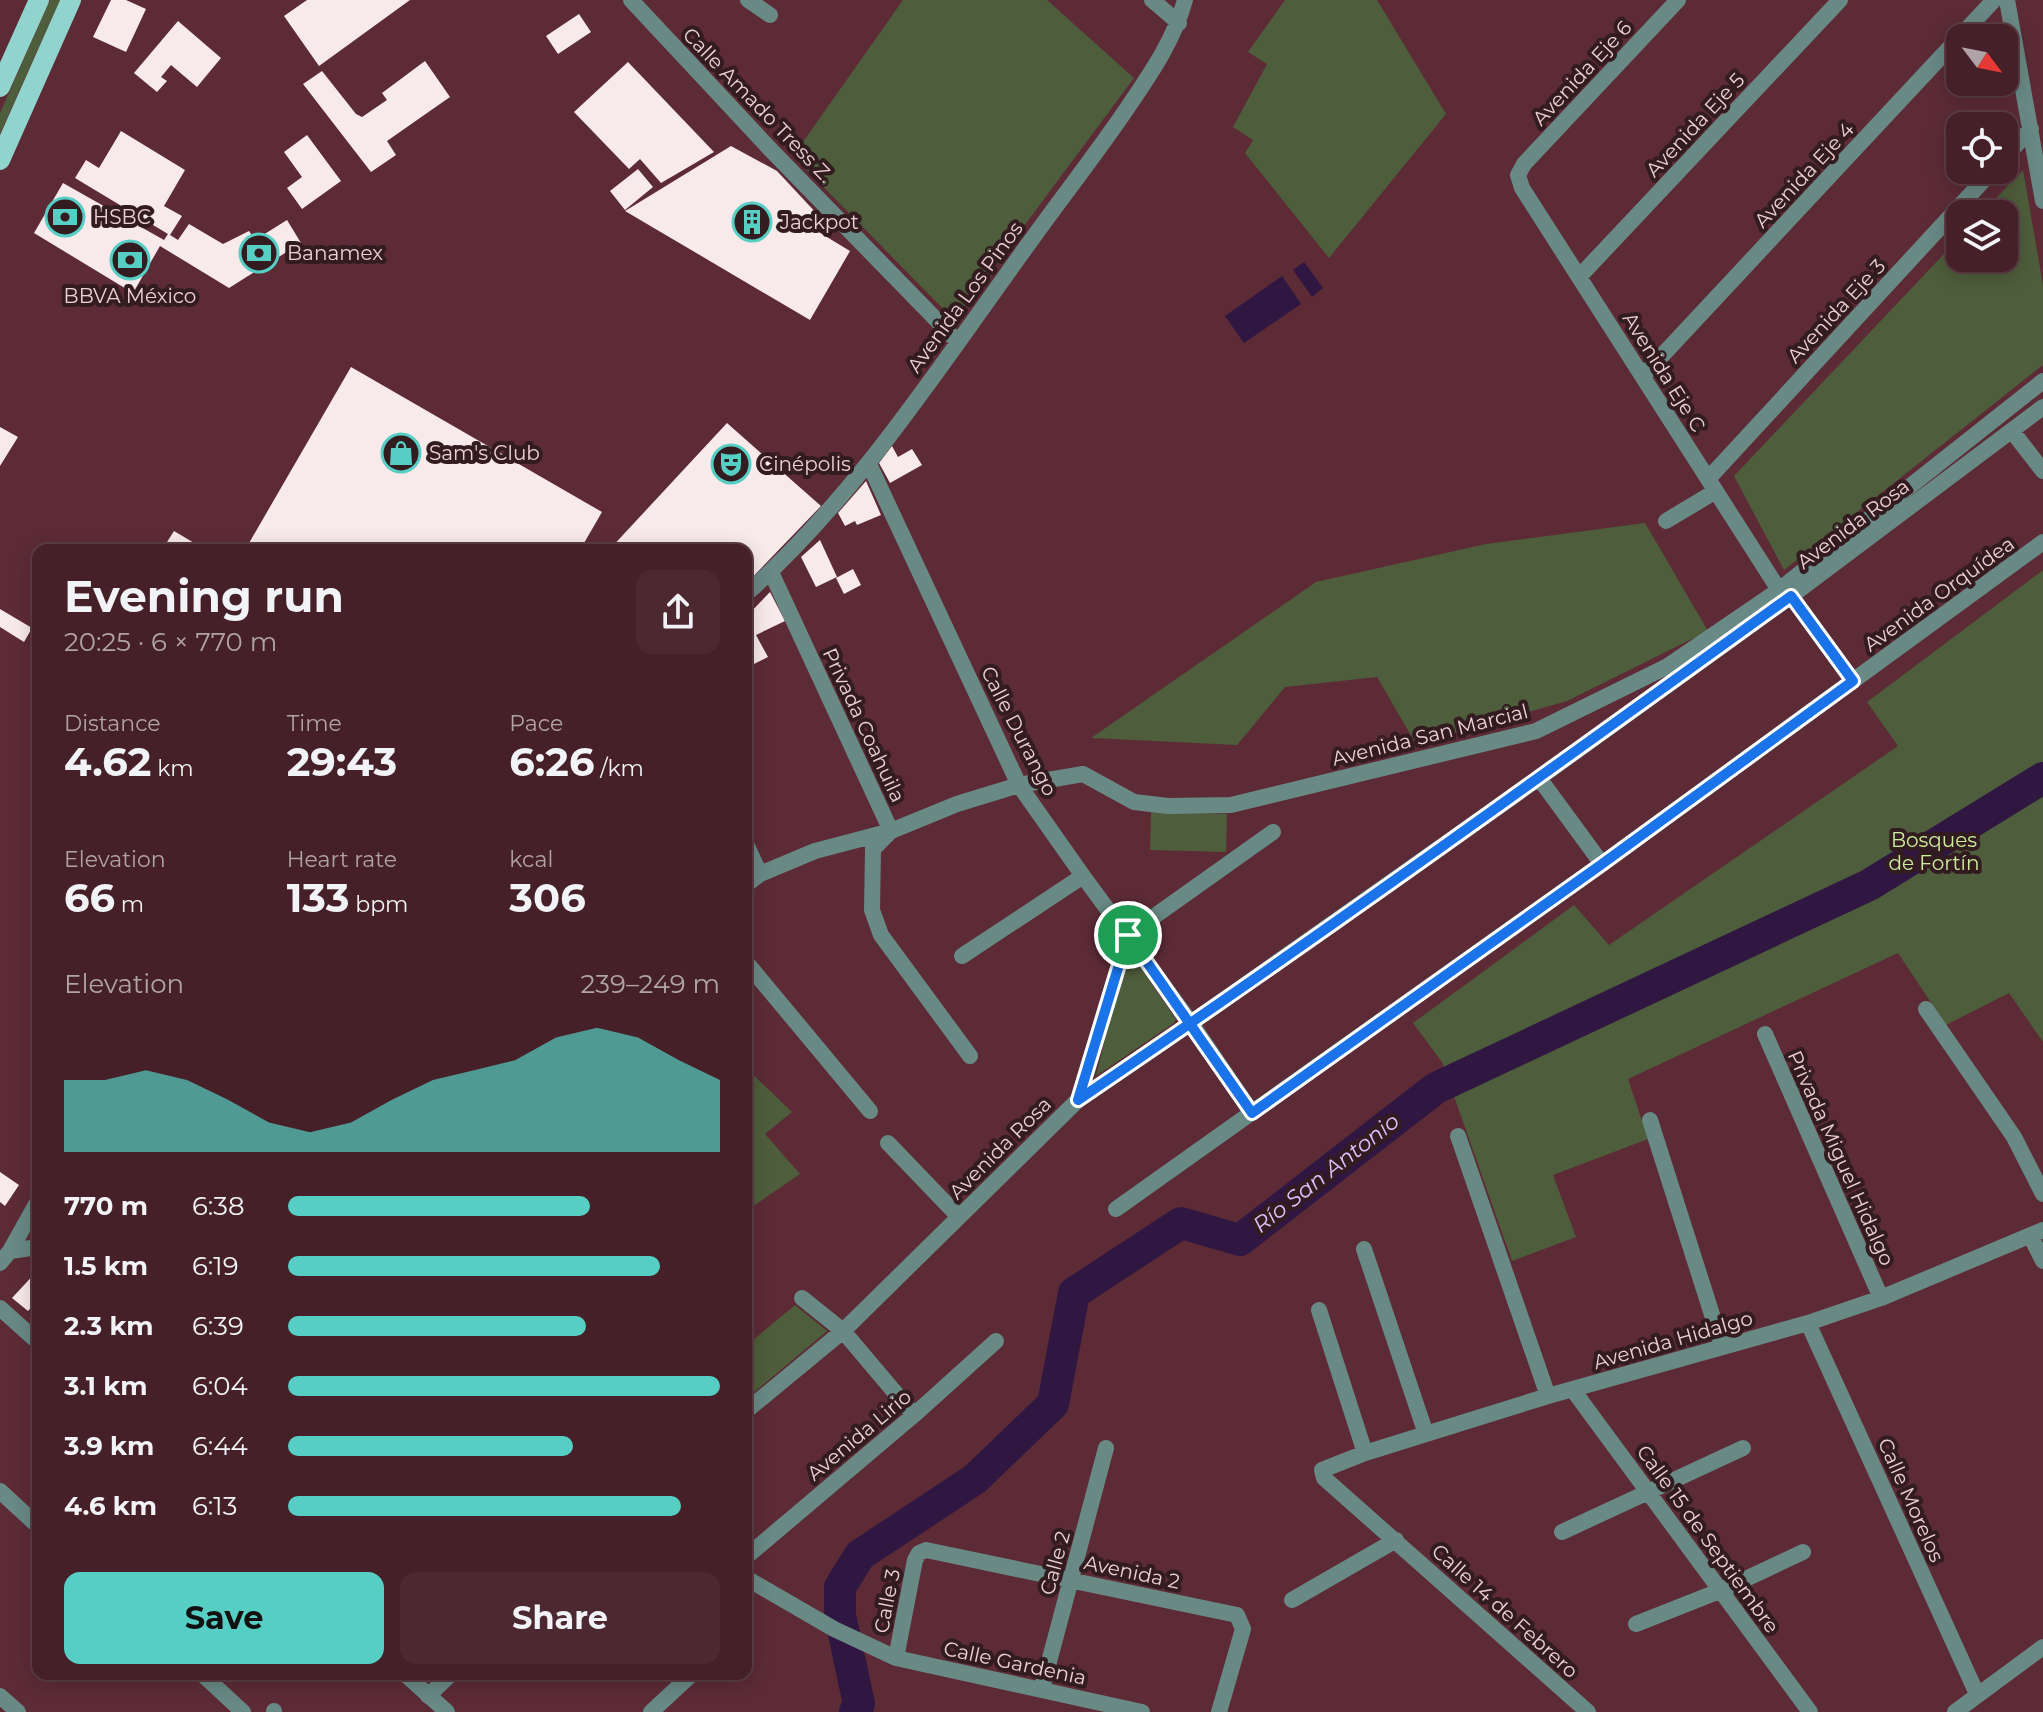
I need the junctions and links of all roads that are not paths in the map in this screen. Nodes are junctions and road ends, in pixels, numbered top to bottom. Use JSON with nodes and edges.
{"nodes":[{"id":1,"x":39,"y":0,"type":"edge"},
{"id":2,"x":71,"y":0,"type":"edge"},
{"id":3,"x":631,"y":0,"type":"edge"},
{"id":4,"x":748,"y":0,"type":"edge"},
{"id":5,"x":1152,"y":0,"type":"edge"},
{"id":6,"x":1185,"y":0,"type":"edge"},
{"id":7,"x":1678,"y":0,"type":"edge"},
{"id":8,"x":1840,"y":0,"type":"edge"},
{"id":9,"x":1994,"y":0,"type":"edge"},
{"id":10,"x":2007,"y":0,"type":"edge"},
{"id":11,"x":770,"y":15,"type":"dead end"},
{"id":12,"x":1179,"y":23,"type":"junction"},
{"id":13,"x":0,"y":87,"type":"edge"},
{"id":14,"x":2031,"y":129,"type":"junction"},
{"id":15,"x":2018,"y":143,"type":"edge"},
{"id":16,"x":0,"y":160,"type":"edge"},
{"id":17,"x":1518,"y":175,"type":"joint"},
{"id":18,"x":1981,"y":184,"type":"edge"},
{"id":19,"x":2043,"y":201,"type":"edge"},
{"id":20,"x":1579,"y":277,"type":"junction"},
{"id":21,"x":957,"y":341,"type":"junction"},
{"id":22,"x":1643,"y":376,"type":"junction"},
{"id":23,"x":2043,"y":381,"type":"edge"},
{"id":24,"x":2043,"y":407,"type":"edge"},
{"id":25,"x":2012,"y":431,"type":"junction"},
{"id":26,"x":869,"y":464,"type":"junction"},
{"id":27,"x":2043,"y":471,"type":"edge"},
{"id":28,"x":1712,"y":485,"type":"junction"},
{"id":29,"x":1666,"y":521,"type":"dead end"},
{"id":30,"x":2043,"y":542,"type":"edge"},
{"id":31,"x":771,"y":572,"type":"junction"},
{"id":32,"x":752,"y":589,"type":"edge"},
{"id":33,"x":1785,"y":593,"type":"junction"},
{"id":34,"x":1853,"y":681,"type":"junction"},
{"id":35,"x":1539,"y":778,"type":"junction"},
{"id":36,"x":1019,"y":785,"type":"junction"},
{"id":37,"x":891,"y":831,"type":"junction"},
{"id":38,"x":1273,"y":832,"type":"dead end"},
{"id":39,"x":752,"y":857,"type":"edge"},
{"id":40,"x":1602,"y":864,"type":"junction"},
{"id":41,"x":760,"y":874,"type":"junction"},
{"id":42,"x":1083,"y":876,"type":"junction"},
{"id":43,"x":752,"y":880,"type":"edge"},
{"id":44,"x":1128,"y":935,"type":"junction"},
{"id":45,"x":962,"y":956,"type":"dead end"},
{"id":46,"x":752,"y":969,"type":"edge"},
{"id":47,"x":1926,"y":1009,"type":"dead end"},
{"id":48,"x":1191,"y":1023,"type":"junction"},
{"id":49,"x":1765,"y":1034,"type":"dead end"},
{"id":50,"x":970,"y":1056,"type":"dead end"},
{"id":51,"x":1078,"y":1100,"type":"junction"},
{"id":52,"x":870,"y":1111,"type":"dead end"},
{"id":53,"x":1252,"y":1113,"type":"junction"},
{"id":54,"x":1650,"y":1120,"type":"dead end"},
{"id":55,"x":1458,"y":1136,"type":"dead end"},
{"id":56,"x":888,"y":1143,"type":"dead end"},
{"id":57,"x":2043,"y":1194,"type":"edge"},
{"id":58,"x":1116,"y":1209,"type":"dead end"},
{"id":59,"x":32,"y":1211,"type":"edge"},
{"id":60,"x":959,"y":1217,"type":"junction"},
{"id":61,"x":2037,"y":1234,"type":"edge"},
{"id":62,"x":32,"y":1249,"type":"edge"},
{"id":63,"x":1364,"y":1249,"type":"dead end"},
{"id":64,"x":5,"y":1257,"type":"edge"},
{"id":65,"x":2043,"y":1261,"type":"edge"},
{"id":66,"x":802,"y":1298,"type":"dead end"},
{"id":67,"x":1881,"y":1298,"type":"junction"},
{"id":68,"x":0,"y":1308,"type":"edge"},
{"id":69,"x":1319,"y":1310,"type":"dead end"},
{"id":70,"x":1808,"y":1323,"type":"junction"},
{"id":71,"x":843,"y":1331,"type":"junction"},
{"id":72,"x":32,"y":1337,"type":"edge"},
{"id":73,"x":996,"y":1341,"type":"dead end"},
{"id":74,"x":1722,"y":1346,"type":"junction"},
{"id":75,"x":1573,"y":1390,"type":"junction"},
{"id":76,"x":1548,"y":1396,"type":"junction"},
{"id":77,"x":752,"y":1405,"type":"edge"},
{"id":78,"x":914,"y":1415,"type":"junction"},
{"id":79,"x":1426,"y":1434,"type":"junction"},
{"id":80,"x":1106,"y":1448,"type":"dead end"},
{"id":81,"x":1743,"y":1448,"type":"dead end"},
{"id":82,"x":1365,"y":1453,"type":"junction"},
{"id":83,"x":1322,"y":1470,"type":"joint"},
{"id":84,"x":0,"y":1491,"type":"edge"},
{"id":85,"x":1648,"y":1492,"type":"junction"},
{"id":86,"x":32,"y":1520,"type":"edge"},
{"id":87,"x":1562,"y":1532,"type":"dead end"},
{"id":88,"x":1396,"y":1540,"type":"junction"},
{"id":89,"x":752,"y":1552,"type":"edge"},
{"id":90,"x":1803,"y":1552,"type":"dead end"},
{"id":91,"x":919,"y":1553,"type":"joint"},
{"id":92,"x":1071,"y":1580,"type":"junction"},
{"id":93,"x":752,"y":1581,"type":"edge"},
{"id":94,"x":1722,"y":1590,"type":"junction"},
{"id":95,"x":1292,"y":1600,"type":"dead end"},
{"id":96,"x":1636,"y":1624,"type":"dead end"},
{"id":97,"x":2043,"y":1647,"type":"edge"},
{"id":98,"x":888,"y":1655,"type":"junction"},
{"id":99,"x":208,"y":1680,"type":"edge"},
{"id":100,"x":411,"y":1680,"type":"edge"},
{"id":101,"x":445,"y":1680,"type":"edge"},
{"id":102,"x":686,"y":1680,"type":"edge"},
{"id":103,"x":1042,"y":1688,"type":"junction"},
{"id":104,"x":1977,"y":1694,"type":"junction"},
{"id":105,"x":0,"y":1696,"type":"edge"},
{"id":106,"x":428,"y":1696,"type":"junction"},
{"id":107,"x":18,"y":1712,"type":"edge"},
{"id":108,"x":243,"y":1712,"type":"edge"},
{"id":109,"x":447,"y":1712,"type":"edge"},
{"id":110,"x":651,"y":1712,"type":"edge"},
{"id":111,"x":1142,"y":1712,"type":"edge"},
{"id":112,"x":1219,"y":1712,"type":"edge"},
{"id":113,"x":1588,"y":1712,"type":"edge"},
{"id":114,"x":1810,"y":1712,"type":"edge"},
{"id":115,"x":1955,"y":1712,"type":"edge"}],
"edges":[{"from":1,"to":13,"type":"main road"},
{"from":2,"to":16,"type":"main road"},
{"from":3,"to":21,"type":"street","name":"Calle Amado Tress Z."},
{"from":4,"to":11,"type":"street"},
{"from":5,"to":12,"type":"street"},
{"from":6,"to":12,"type":"street","name":"Avenida Los Pinos"},
{"from":7,"to":17,"type":"street","name":"Avenida Eje 6"},
{"from":8,"to":20,"type":"street","name":"Avenida Eje 5"},
{"from":9,"to":22,"type":"street","name":"Avenida Eje 4"},
{"from":10,"to":14,"type":"street"},
{"from":12,"to":21,"type":"street","name":"Avenida Los Pinos"},
{"from":14,"to":15,"type":"street"},
{"from":14,"to":19,"type":"street"},
{"from":17,"to":20,"type":"street","name":"Avenida Eje C"},
{"from":18,"to":28,"type":"street","name":"Avenida Eje 3"},
{"from":20,"to":22,"type":"street","name":"Avenida Eje C"},
{"from":21,"to":26,"type":"street","name":"Avenida Los Pinos"},
{"from":22,"to":28,"type":"street","name":"Avenida Eje C"},
{"from":23,"to":33,"type":"street","name":"Avenida San Marcial"},
{"from":24,"to":25,"type":"street","name":"Avenida Rosa"},
{"from":25,"to":27,"type":"street"},
{"from":25,"to":33,"type":"street","name":"Avenida Rosa"},
{"from":26,"to":31,"type":"street","name":"Avenida Los Pinos"},
{"from":26,"to":36,"type":"street","name":"Calle Durango"},
{"from":28,"to":29,"type":"street","name":"Avenida Eje 3"},
{"from":28,"to":33,"type":"street","name":"Avenida Eje C"},
{"from":30,"to":34,"type":"street","name":"Avenida Orquídea"},
{"from":31,"to":32,"type":"street","name":"Avenida Los Pinos"},
{"from":31,"to":37,"type":"street","name":"Privada Coahuila"},
{"from":33,"to":34,"type":"street","name":"Avenida Eje C"},
{"from":33,"to":35,"type":"street","name":"Avenida Rosa"},
{"from":33,"to":36,"type":"street","name":"Avenida San Marcial"},
{"from":34,"to":40,"type":"street","name":"Avenida Orquídea"},
{"from":35,"to":40,"type":"street"},
{"from":35,"to":48,"type":"street","name":"Avenida Rosa"},
{"from":36,"to":37,"type":"street","name":"Avenida San Marcial"},
{"from":36,"to":42,"type":"street","name":"Calle Durango"},
{"from":37,"to":41,"type":"street","name":"Avenida San Marcial"},
{"from":37,"to":50,"type":"street","name":"Privada Coahuila"},
{"from":38,"to":44,"type":"street"},
{"from":39,"to":41,"type":"street"},
{"from":40,"to":53,"type":"street","name":"Avenida Orquídea"},
{"from":41,"to":43,"type":"street","name":"Avenida San Marcial"},
{"from":42,"to":44,"type":"street","name":"Calle Durango"},
{"from":42,"to":45,"type":"street"},
{"from":44,"to":48,"type":"street","name":"Calle Durango"},
{"from":44,"to":51,"type":"street"},
{"from":46,"to":52,"type":"street"},
{"from":47,"to":57,"type":"street"},
{"from":48,"to":51,"type":"street","name":"Avenida Rosa"},
{"from":48,"to":53,"type":"street","name":"Calle Durango"},
{"from":49,"to":67,"type":"street","name":"Privada Miguel Hidalgo"},
{"from":51,"to":60,"type":"street","name":"Avenida Rosa"},
{"from":53,"to":58,"type":"street","name":"Avenida Orquídea"},
{"from":54,"to":74,"type":"street"},
{"from":55,"to":76,"type":"street"},
{"from":56,"to":60,"type":"street"},
{"from":59,"to":64,"type":"street"},
{"from":60,"to":71,"type":"street","name":"Avenida Rosa"},
{"from":61,"to":65,"type":"street"},
{"from":61,"to":67,"type":"street","name":"Avenida Hidalgo"},
{"from":62,"to":64,"type":"street"},
{"from":63,"to":79,"type":"street"},
{"from":66,"to":71,"type":"street"},
{"from":67,"to":70,"type":"street","name":"Avenida Hidalgo"},
{"from":68,"to":72,"type":"street"},
{"from":69,"to":82,"type":"street"},
{"from":70,"to":74,"type":"street","name":"Avenida Hidalgo"},
{"from":70,"to":104,"type":"street","name":"Calle Morelos"},
{"from":71,"to":77,"type":"street","name":"Avenida Rosa"},
{"from":71,"to":78,"type":"street"},
{"from":73,"to":78,"type":"street","name":"Avenida Lirio"},
{"from":74,"to":75,"type":"street","name":"Avenida Hidalgo"},
{"from":75,"to":76,"type":"street","name":"Avenida Hidalgo"},
{"from":75,"to":85,"type":"street","name":"Calle 15 de Septiembre"},
{"from":76,"to":79,"type":"street","name":"Avenida Hidalgo"},
{"from":78,"to":89,"type":"street","name":"Avenida Lirio"},
{"from":79,"to":82,"type":"street","name":"Avenida Hidalgo"},
{"from":80,"to":92,"type":"street","name":"Calle 2"},
{"from":81,"to":85,"type":"street"},
{"from":82,"to":83,"type":"street","name":"Avenida Hidalgo"},
{"from":83,"to":88,"type":"street","name":"Calle 14 de Febrero"},
{"from":84,"to":86,"type":"street"},
{"from":85,"to":87,"type":"street"},
{"from":85,"to":94,"type":"street","name":"Calle 15 de Septiembre"},
{"from":88,"to":95,"type":"street"},
{"from":88,"to":113,"type":"street","name":"Calle 14 de Febrero"},
{"from":90,"to":94,"type":"street"},
{"from":91,"to":92,"type":"street","name":"Avenida 2"},
{"from":91,"to":98,"type":"street","name":"Calle 3"},
{"from":92,"to":103,"type":"street","name":"Calle 2"},
{"from":92,"to":112,"type":"street","name":"Avenida 2"},
{"from":93,"to":98,"type":"street","name":"Calle Gardenia"},
{"from":94,"to":96,"type":"street"},
{"from":94,"to":114,"type":"street","name":"Calle 15 de Septiembre"},
{"from":97,"to":104,"type":"street"},
{"from":98,"to":103,"type":"street","name":"Calle Gardenia"},
{"from":99,"to":108,"type":"street"},
{"from":100,"to":106,"type":"street"},
{"from":101,"to":106,"type":"street"},
{"from":102,"to":110,"type":"street"},
{"from":103,"to":111,"type":"street","name":"Calle Gardenia"},
{"from":104,"to":115,"type":"street"},
{"from":105,"to":107,"type":"street"},
{"from":106,"to":109,"type":"street"}]}
